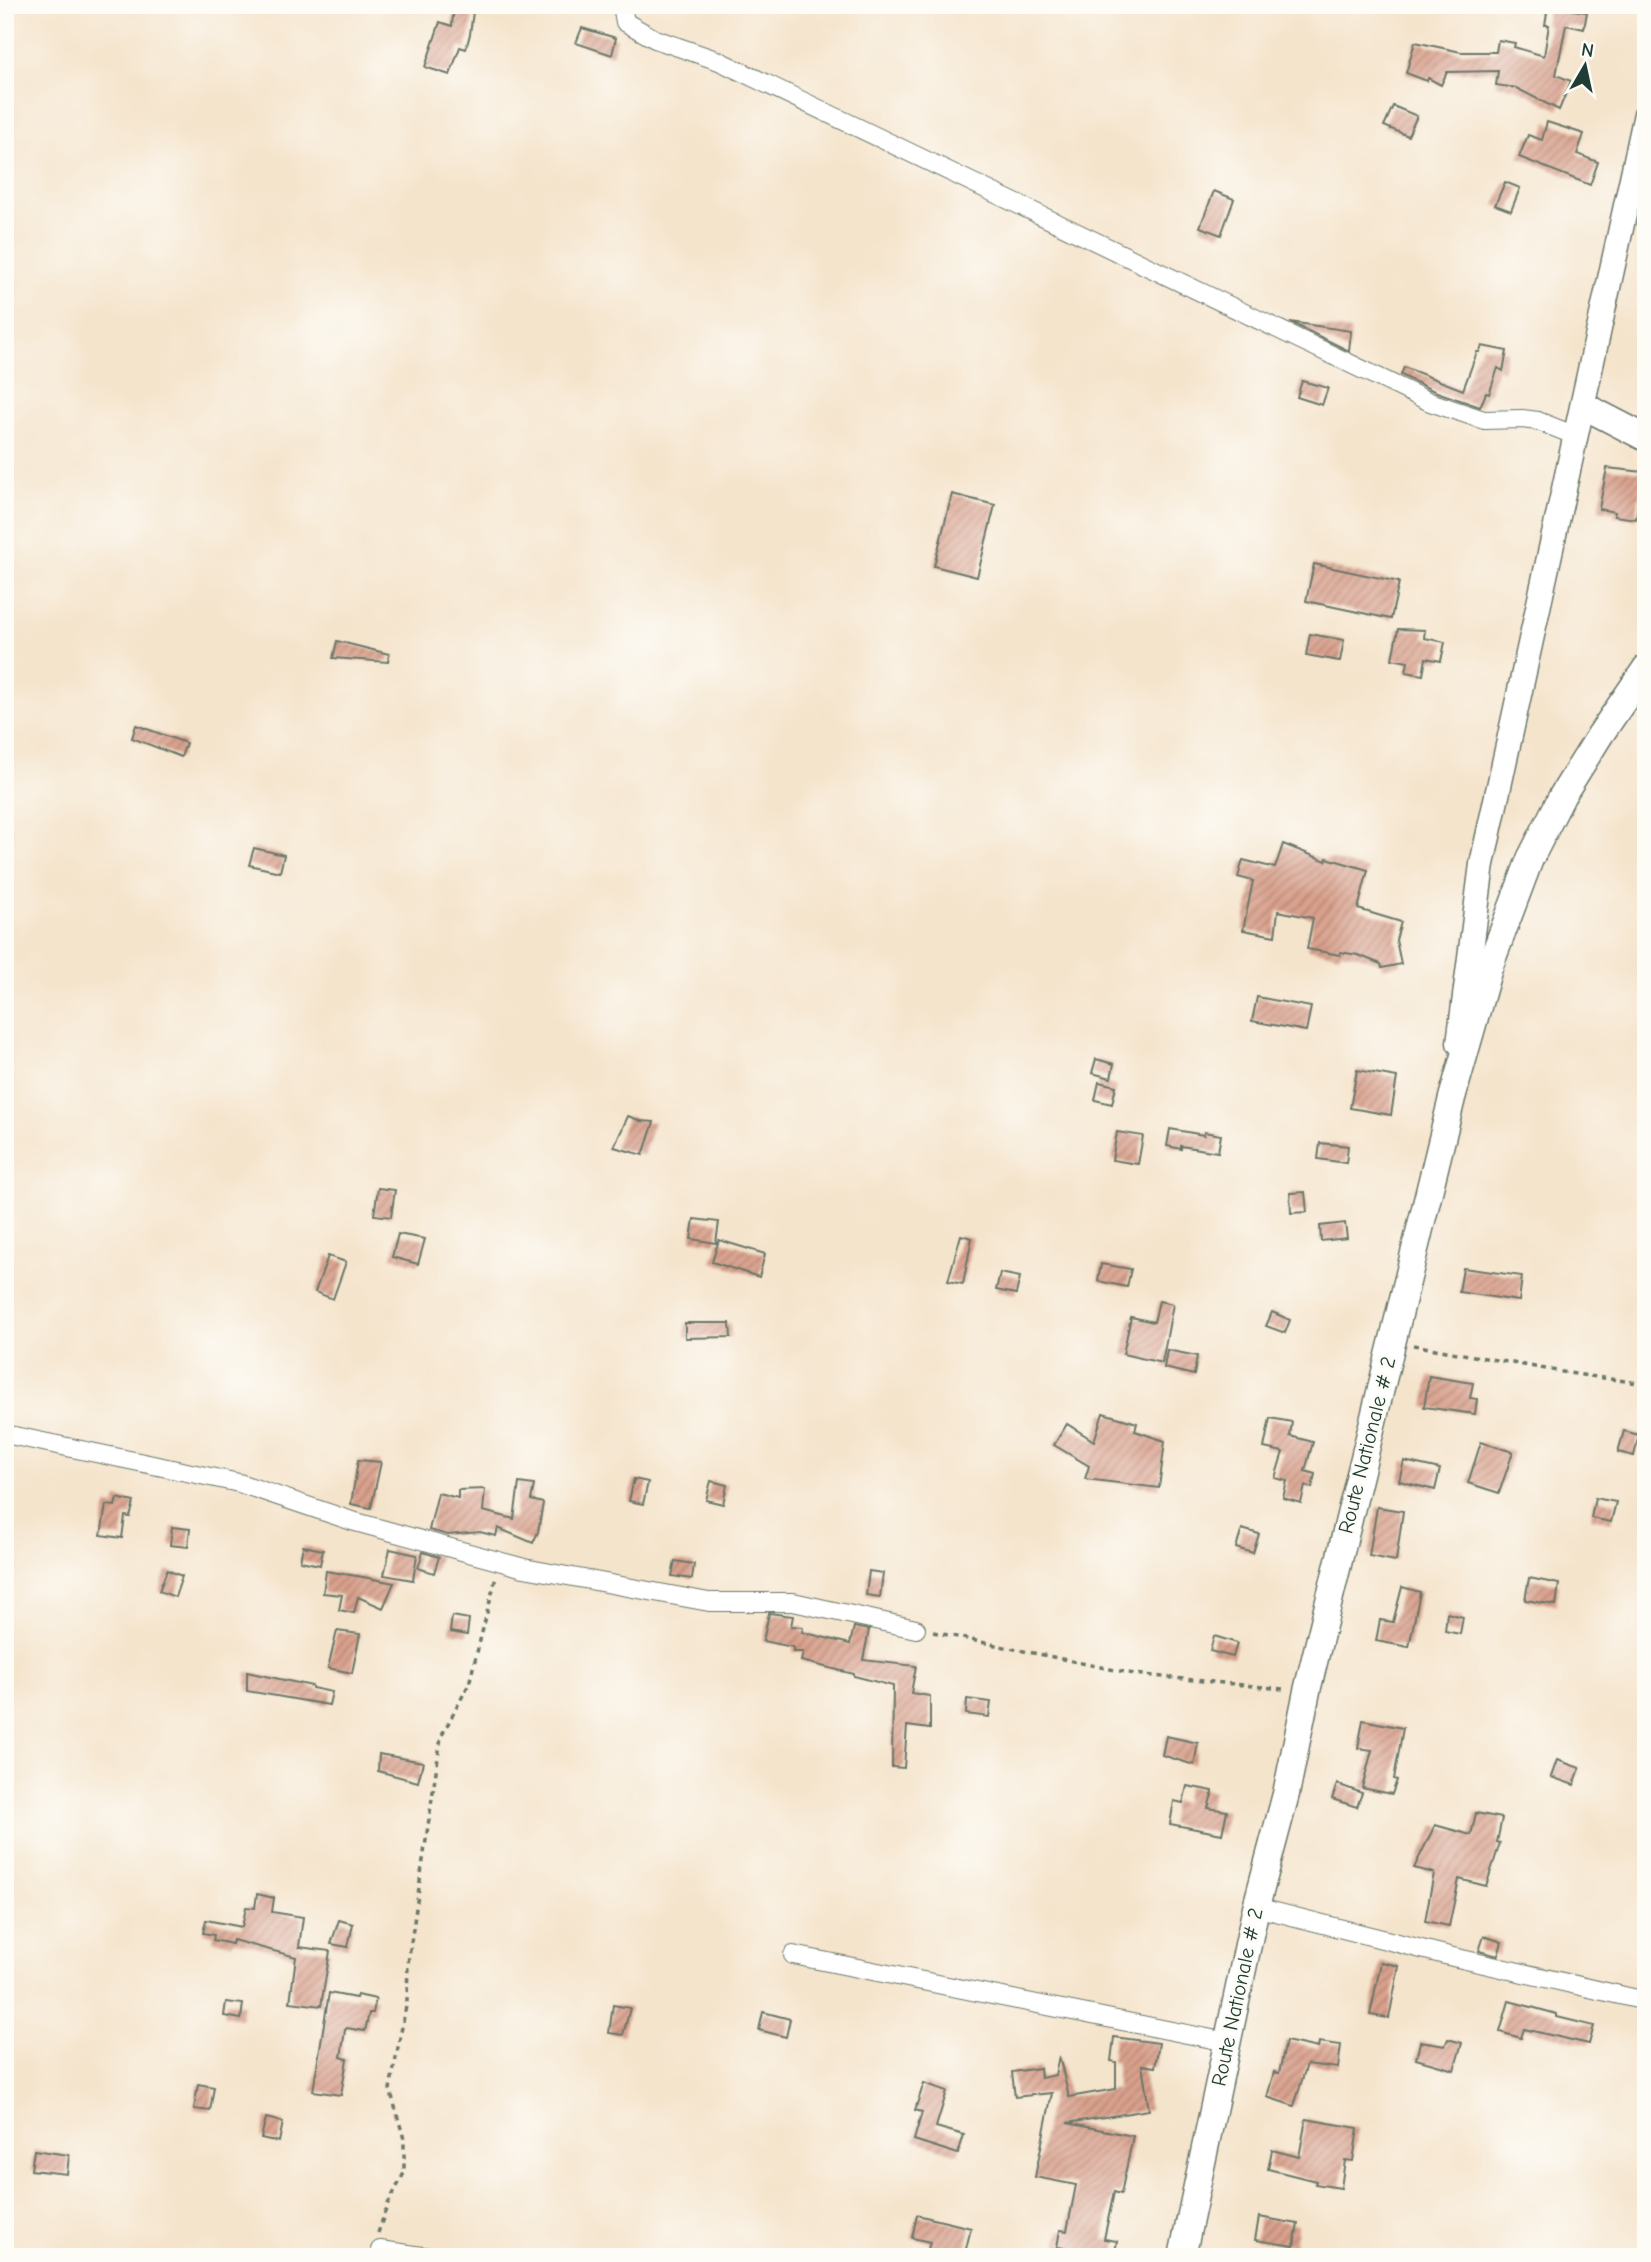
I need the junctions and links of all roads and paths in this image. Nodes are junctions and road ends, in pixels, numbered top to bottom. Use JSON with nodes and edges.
{"nodes":[{"id":1,"x":622,"y":5,"type":"edge"},
{"id":2,"x":1646,"y":114,"type":"edge"},
{"id":3,"x":1584,"y":406,"type":"junction"},
{"id":4,"x":1576,"y":436,"type":"junction"},
{"id":5,"x":1646,"y":438,"type":"edge"},
{"id":6,"x":1646,"y":668,"type":"edge"},
{"id":7,"x":1452,"y":1098,"type":"junction"},
{"id":8,"x":1392,"y":1341,"type":"junction"},
{"id":9,"x":1646,"y":1384,"type":"edge"},
{"id":10,"x":5,"y":1434,"type":"edge"},
{"id":11,"x":500,"y":1562,"type":"junction"},
{"id":12,"x":916,"y":1629,"type":"joint"},
{"id":13,"x":1307,"y":1691,"type":"junction"},
{"id":14,"x":1256,"y":1907,"type":"junction"},
{"id":15,"x":793,"y":1955,"type":"dead end"},
{"id":16,"x":1646,"y":2001,"type":"edge"},
{"id":17,"x":1227,"y":2042,"type":"junction"},
{"id":18,"x":380,"y":2250,"type":"joint"},
{"id":19,"x":429,"y":2257,"type":"edge"},
{"id":20,"x":1182,"y":2257,"type":"edge"}],
"edges":[{"from":1,"to":4,"type":"street"},
{"from":2,"to":3,"type":"main road"},
{"from":3,"to":4,"type":"main road"},
{"from":3,"to":5,"type":"main road"},
{"from":4,"to":7,"type":"main road"},
{"from":6,"to":7,"type":"main road","name":"Route Nationale # 2"},
{"from":7,"to":8,"type":"main road","name":"Route Nationale # 2"},
{"from":8,"to":9,"type":"path"},
{"from":8,"to":13,"type":"main road","name":"Route Nationale # 2"},
{"from":10,"to":11,"type":"street"},
{"from":11,"to":12,"type":"street"},
{"from":11,"to":18,"type":"path"},
{"from":12,"to":13,"type":"path"},
{"from":13,"to":14,"type":"main road","name":"Route Nationale # 2"},
{"from":14,"to":16,"type":"street"},
{"from":14,"to":17,"type":"main road","name":"Route Nationale # 2"},
{"from":15,"to":17,"type":"street"},
{"from":17,"to":20,"type":"main road","name":"Route Nationale # 2"},
{"from":18,"to":19,"type":"street"}]}
